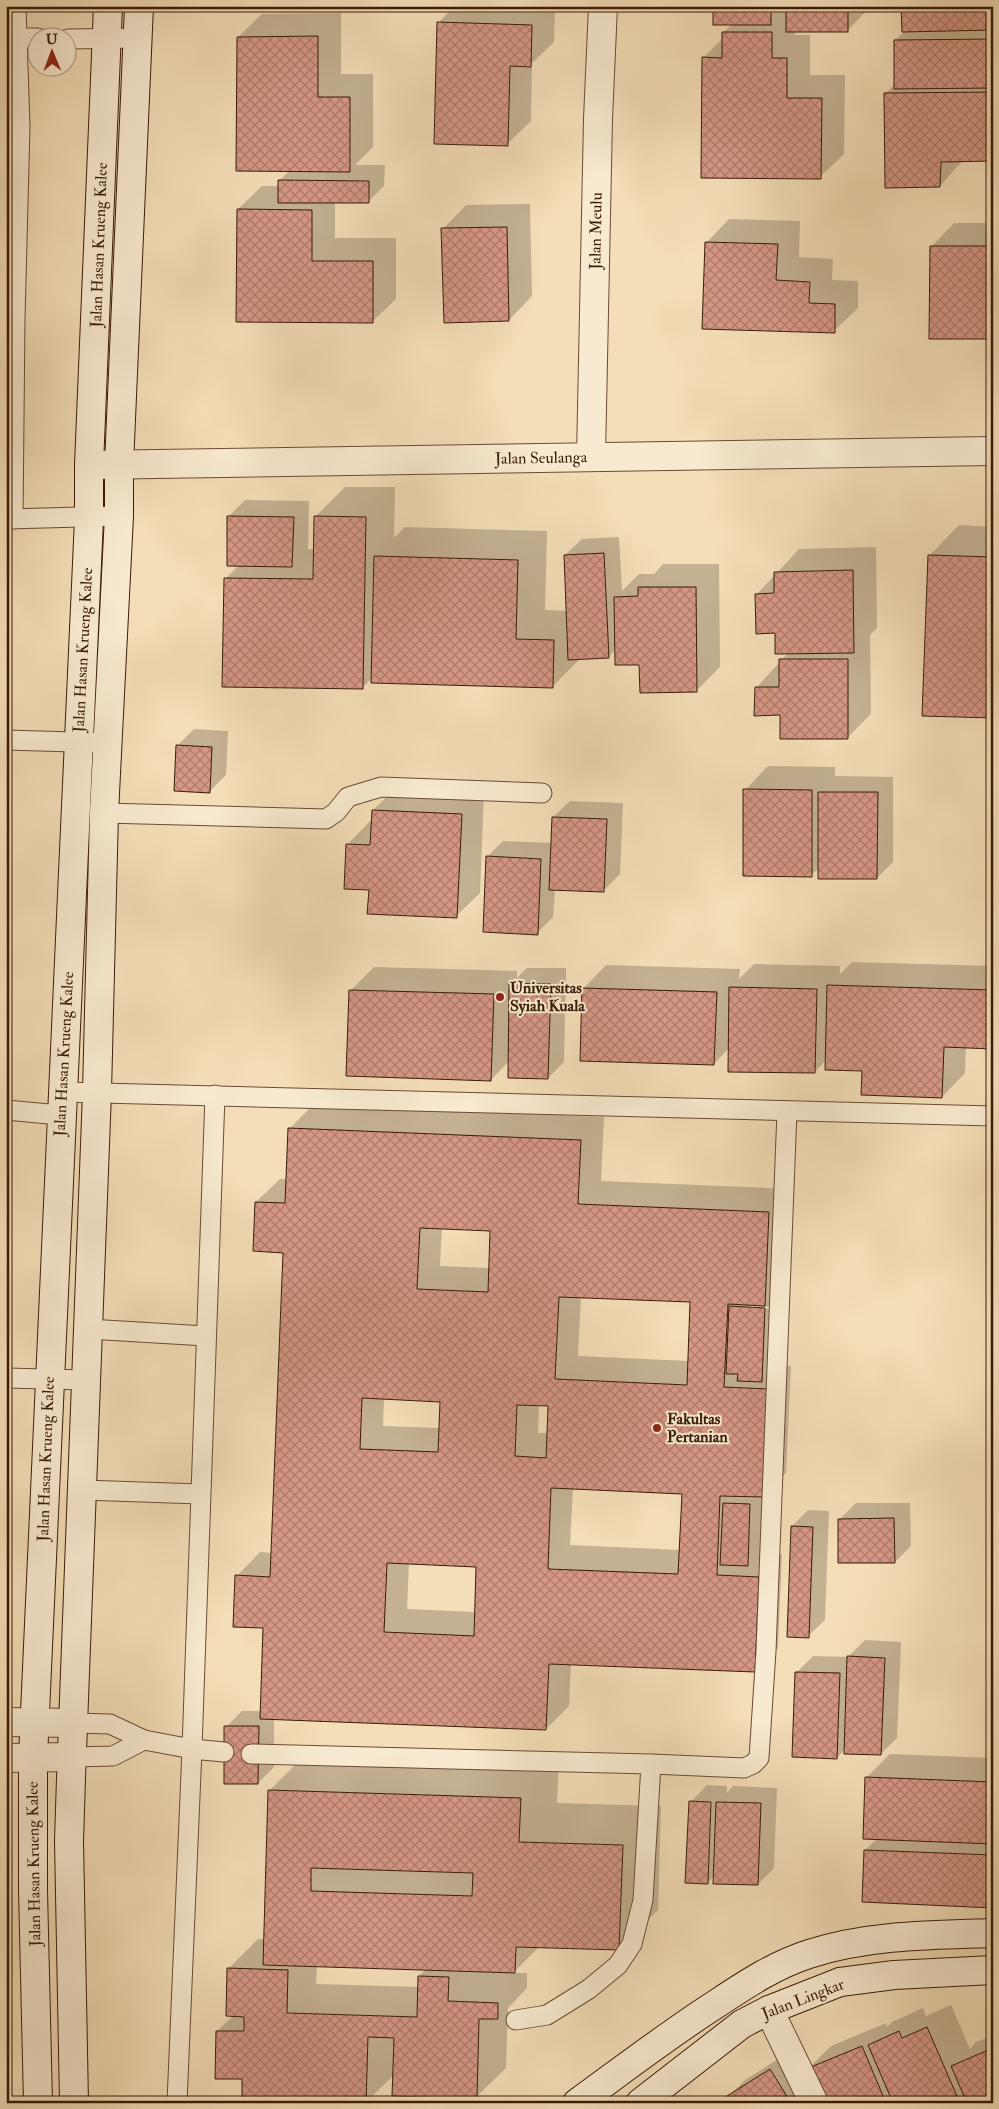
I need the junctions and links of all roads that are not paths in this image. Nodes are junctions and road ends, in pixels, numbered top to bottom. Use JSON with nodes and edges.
{"nodes":[{"id":1,"x":16,"y":6,"type":"edge"},
{"id":2,"x":108,"y":6,"type":"edge"},
{"id":3,"x":139,"y":6,"type":"edge"},
{"id":4,"x":603,"y":6,"type":"edge"},
{"id":5,"x":17,"y":38,"type":"junction"},
{"id":6,"x":28,"y":38,"type":"edge"},
{"id":7,"x":138,"y":38,"type":"junction"},
{"id":8,"x":78,"y":39,"type":"edge"},
{"id":9,"x":107,"y":39,"type":"junction"},
{"id":10,"x":993,"y":451,"type":"edge"},
{"id":11,"x":591,"y":457,"type":"junction"},
{"id":12,"x":89,"y":465,"type":"junction"},
{"id":13,"x":120,"y":465,"type":"junction"},
{"id":14,"x":119,"y":516,"type":"junction"},
{"id":15,"x":89,"y":518,"type":"junction"},
{"id":16,"x":10,"y":519,"type":"edge"},
{"id":17,"x":6,"y":740,"type":"edge"},
{"id":18,"x":79,"y":741,"type":"junction"},
{"id":19,"x":108,"y":743,"type":"junction"},
{"id":20,"x":542,"y":793,"type":"dead end"},
{"id":21,"x":104,"y":814,"type":"junction"},
{"id":22,"x":97,"y":1092,"type":"junction"},
{"id":23,"x":215,"y":1095,"type":"junction"},
{"id":24,"x":61,"y":1103,"type":"junction"},
{"id":25,"x":6,"y":1110,"type":"edge"},
{"id":26,"x":787,"y":1112,"type":"junction"},
{"id":27,"x":993,"y":1116,"type":"edge"},
{"id":28,"x":88,"y":1329,"type":"junction"},
{"id":29,"x":206,"y":1336,"type":"junction"},
{"id":30,"x":6,"y":1378,"type":"edge"},
{"id":31,"x":49,"y":1378,"type":"junction"},
{"id":32,"x":86,"y":1380,"type":"junction"},
{"id":33,"x":82,"y":1490,"type":"junction"},
{"id":34,"x":200,"y":1494,"type":"junction"},
{"id":35,"x":6,"y":1722,"type":"edge"},
{"id":36,"x":34,"y":1722,"type":"junction"},
{"id":37,"x":74,"y":1723,"type":"junction"},
{"id":38,"x":144,"y":1740,"type":"junction"},
{"id":39,"x":192,"y":1750,"type":"junction"},
{"id":40,"x":224,"y":1752,"type":"dead end"},
{"id":41,"x":251,"y":1754,"type":"dead end"},
{"id":42,"x":19,"y":1757,"type":"edge"},
{"id":43,"x":73,"y":1758,"type":"junction"},
{"id":44,"x":651,"y":1764,"type":"junction"},
{"id":45,"x":993,"y":1933,"type":"edge"},
{"id":46,"x":993,"y":1970,"type":"edge"},
{"id":47,"x":769,"y":2010,"type":"junction"},
{"id":48,"x":516,"y":2020,"type":"dead end"},
{"id":49,"x":38,"y":2103,"type":"edge"},
{"id":50,"x":74,"y":2103,"type":"edge"},
{"id":51,"x":177,"y":2103,"type":"edge"},
{"id":52,"x":577,"y":2103,"type":"edge"},
{"id":53,"x":640,"y":2103,"type":"edge"},
{"id":54,"x":814,"y":2103,"type":"edge"}],
"edges":[{"from":1,"to":5,"type":"lane"},
{"from":2,"to":9,"type":"street","name":"Jalan Hasan Krueng Kalee"},
{"from":3,"to":7,"type":"street","name":"Jalan Hasan Krueng Kalee"},
{"from":4,"to":11,"type":"street","name":"Jalan Meulu"},
{"from":5,"to":6,"type":"lane"},
{"from":5,"to":16,"type":"lane"},
{"from":7,"to":9,"type":"lane"},
{"from":7,"to":13,"type":"street","name":"Jalan Hasan Krueng Kalee"},
{"from":8,"to":9,"type":"lane"},
{"from":9,"to":12,"type":"street","name":"Jalan Hasan Krueng Kalee"},
{"from":10,"to":11,"type":"street","name":"Jalan Seulanga"},
{"from":11,"to":13,"type":"street","name":"Jalan Seulanga"},
{"from":12,"to":13,"type":"street","name":"Jalan Seulanga"},
{"from":12,"to":15,"type":"street","name":"Jalan Hasan Krueng Kalee"},
{"from":13,"to":14,"type":"street","name":"Jalan Hasan Krueng Kalee"},
{"from":14,"to":15,"type":"lane"},
{"from":14,"to":19,"type":"street","name":"Jalan Hasan Krueng Kalee"},
{"from":15,"to":16,"type":"lane"},
{"from":15,"to":18,"type":"street","name":"Jalan Hasan Krueng Kalee"},
{"from":17,"to":18,"type":"lane"},
{"from":18,"to":19,"type":"lane"},
{"from":18,"to":24,"type":"street","name":"Jalan Hasan Krueng Kalee"},
{"from":19,"to":21,"type":"street","name":"Jalan Hasan Krueng Kalee"},
{"from":20,"to":21,"type":"lane"},
{"from":21,"to":22,"type":"street","name":"Jalan Hasan Krueng Kalee"},
{"from":22,"to":23,"type":"lane"},
{"from":22,"to":24,"type":"lane"},
{"from":22,"to":28,"type":"street","name":"Jalan Hasan Krueng Kalee"},
{"from":23,"to":26,"type":"lane"},
{"from":23,"to":29,"type":"lane"},
{"from":24,"to":25,"type":"lane"},
{"from":24,"to":31,"type":"street","name":"Jalan Hasan Krueng Kalee"},
{"from":26,"to":27,"type":"lane"},
{"from":26,"to":44,"type":"lane"},
{"from":28,"to":29,"type":"lane"},
{"from":28,"to":32,"type":"street","name":"Jalan Hasan Krueng Kalee"},
{"from":29,"to":34,"type":"lane"},
{"from":30,"to":31,"type":"lane"},
{"from":31,"to":32,"type":"lane"},
{"from":31,"to":36,"type":"street","name":"Jalan Hasan Krueng Kalee"},
{"from":32,"to":33,"type":"street","name":"Jalan Hasan Krueng Kalee"},
{"from":33,"to":34,"type":"lane"},
{"from":33,"to":37,"type":"street","name":"Jalan Hasan Krueng Kalee"},
{"from":34,"to":39,"type":"lane"},
{"from":35,"to":36,"type":"street"},
{"from":36,"to":37,"type":"street"},
{"from":36,"to":42,"type":"street","name":"Jalan Hasan Krueng Kalee"},
{"from":37,"to":38,"type":"lane"},
{"from":37,"to":43,"type":"street","name":"Jalan Hasan Krueng Kalee"},
{"from":38,"to":39,"type":"lane"},
{"from":38,"to":43,"type":"lane"},
{"from":39,"to":40,"type":"lane"},
{"from":39,"to":51,"type":"lane"},
{"from":41,"to":44,"type":"lane"},
{"from":42,"to":43,"type":"street"},
{"from":42,"to":49,"type":"street","name":"Jalan Hasan Krueng Kalee"},
{"from":43,"to":50,"type":"street","name":"Jalan Hasan Krueng Kalee"},
{"from":44,"to":48,"type":"lane"},
{"from":45,"to":52,"type":"street"},
{"from":46,"to":47,"type":"street","name":"Jalan Lingkar"},
{"from":47,"to":53,"type":"street","name":"Jalan Lingkar"},
{"from":47,"to":54,"type":"street"}]}
